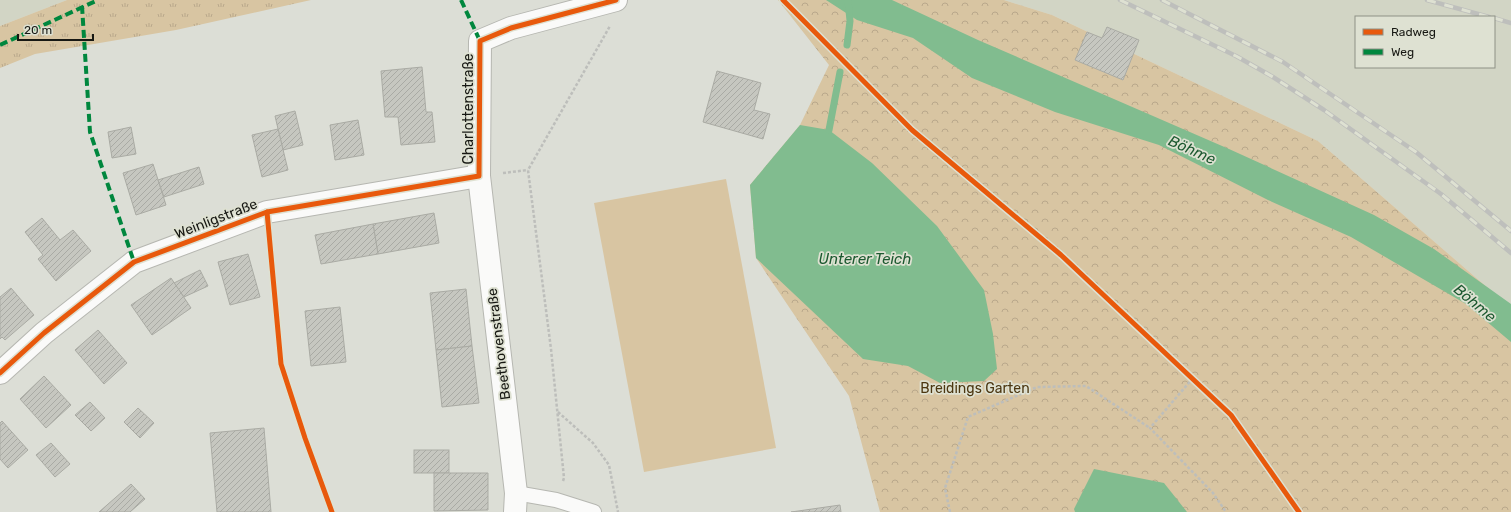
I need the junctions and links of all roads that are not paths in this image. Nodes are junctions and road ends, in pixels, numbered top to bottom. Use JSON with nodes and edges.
{"nodes":[{"id":1,"x":615,"y":10,"type":"edge"},
{"id":2,"x":479,"y":176,"type":"junction"},
{"id":3,"x":0,"y":373,"type":"edge"},
{"id":4,"x":516,"y":502,"type":"edge"},
{"id":5,"x":594,"y":512,"type":"edge"}],
"edges":[{"from":1,"to":2,"type":"street","name":"Charlottenstraße"},
{"from":2,"to":3,"type":"street","name":"Weinligstraße"},
{"from":2,"to":4,"type":"street","name":"Beethovenstraße"},
{"from":4,"to":5,"type":"lane"}]}
